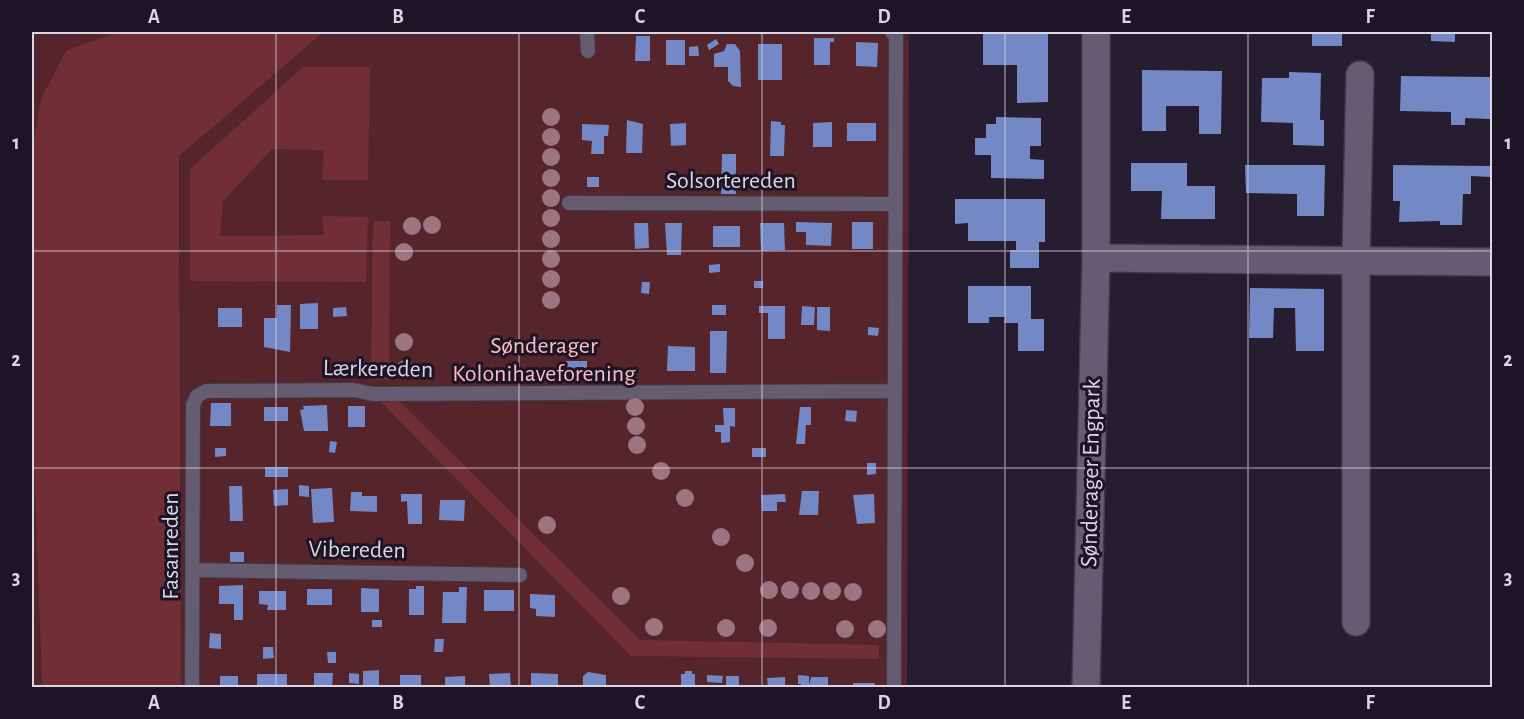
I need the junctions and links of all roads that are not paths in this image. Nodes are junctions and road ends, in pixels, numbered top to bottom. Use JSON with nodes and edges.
{"nodes":[{"id":1,"x":587,"y":32,"type":"edge"},
{"id":2,"x":892,"y":32,"type":"edge"},
{"id":3,"x":1096,"y":32,"type":"edge"},
{"id":4,"x":588,"y":51,"type":"dead end"},
{"id":5,"x":1360,"y":75,"type":"dead end"},
{"id":6,"x":569,"y":203,"type":"dead end"},
{"id":7,"x":894,"y":204,"type":"junction"},
{"id":8,"x":1095,"y":258,"type":"junction"},
{"id":9,"x":1356,"y":260,"type":"junction"},
{"id":10,"x":1492,"y":262,"type":"edge"},
{"id":11,"x":893,"y":391,"type":"junction"},
{"id":12,"x":193,"y":405,"type":"joint"},
{"id":13,"x":193,"y":570,"type":"junction"},
{"id":14,"x":520,"y":574,"type":"dead end"},
{"id":15,"x":1356,"y":622,"type":"dead end"},
{"id":16,"x":192,"y":687,"type":"edge"},
{"id":17,"x":894,"y":687,"type":"edge"},
{"id":18,"x":1086,"y":687,"type":"edge"}],
"edges":[{"from":1,"to":4,"type":"lane"},
{"from":2,"to":7,"type":"lane"},
{"from":3,"to":8,"type":"street","name":"Sønderager Engpark"},
{"from":5,"to":9,"type":"street"},
{"from":6,"to":7,"type":"lane","name":"Solsortereden"},
{"from":7,"to":11,"type":"lane"},
{"from":8,"to":9,"type":"street"},
{"from":8,"to":18,"type":"street","name":"Sønderager Engpark"},
{"from":9,"to":10,"type":"street"},
{"from":9,"to":15,"type":"street"},
{"from":11,"to":12,"type":"lane","name":"Lærkereden"},
{"from":11,"to":17,"type":"lane"},
{"from":12,"to":13,"type":"lane","name":"Fasanreden"},
{"from":13,"to":14,"type":"lane","name":"Vibereden"},
{"from":13,"to":16,"type":"lane","name":"Fasanreden"}]}
